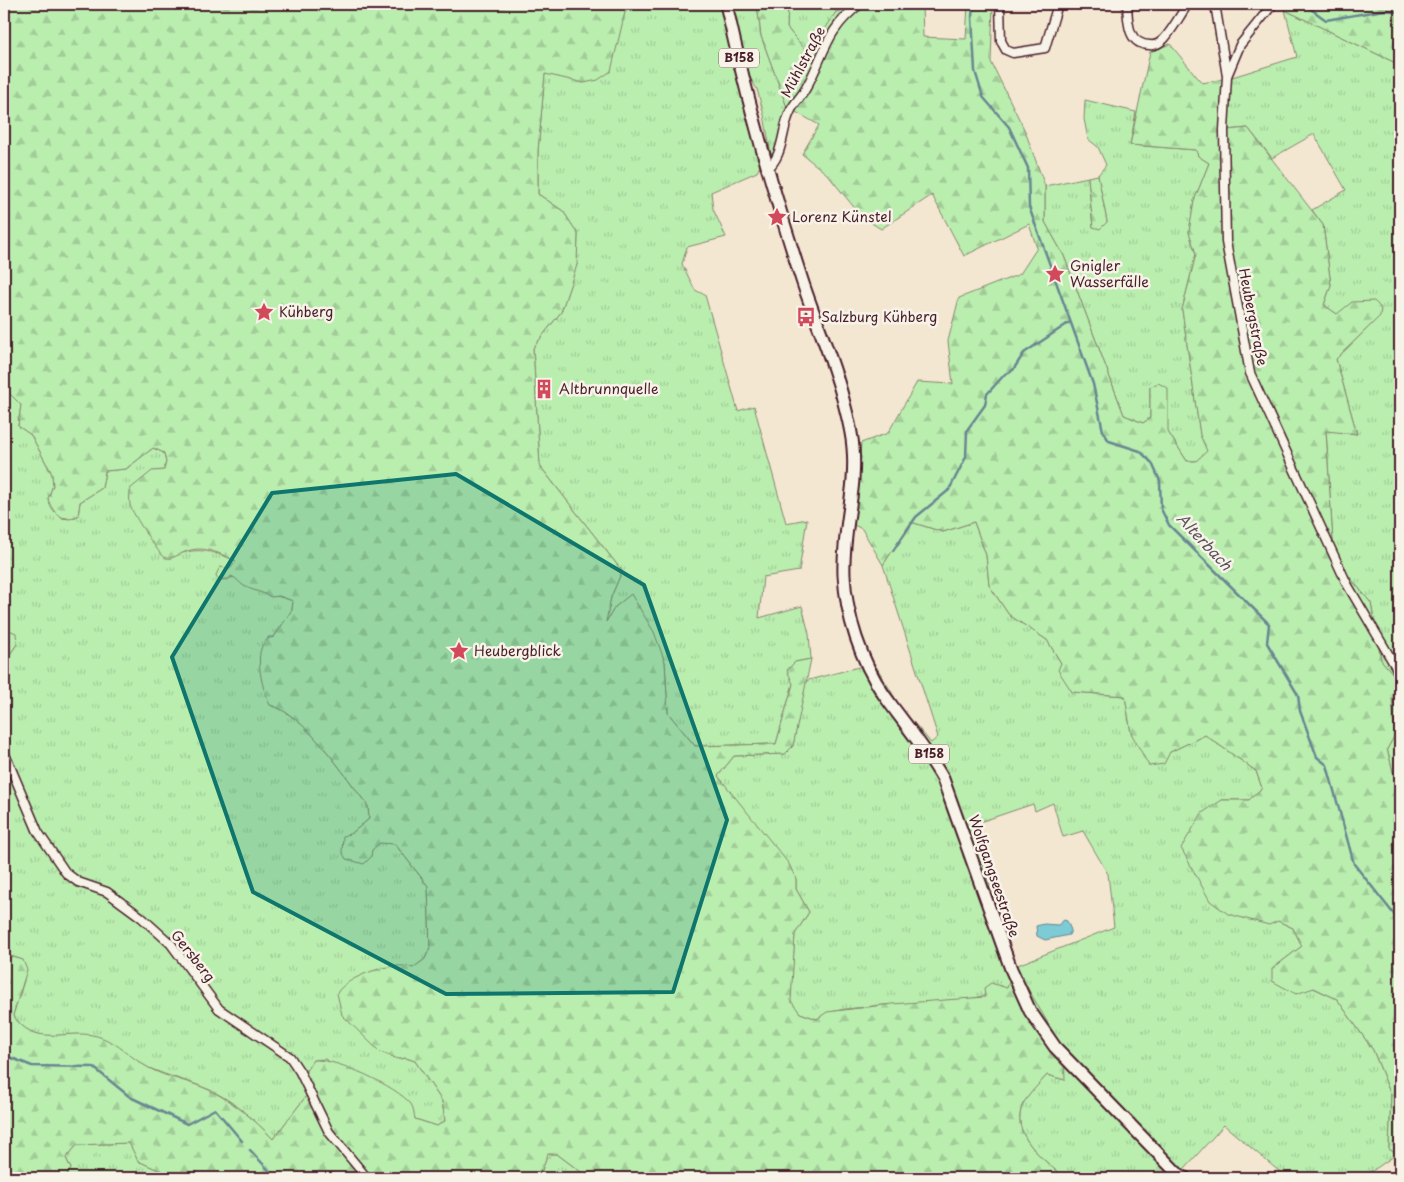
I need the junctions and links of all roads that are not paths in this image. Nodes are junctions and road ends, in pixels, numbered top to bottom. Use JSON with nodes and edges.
{"nodes":[{"id":1,"x":726,"y":4,"type":"edge"},
{"id":2,"x":860,"y":4,"type":"edge"},
{"id":3,"x":1000,"y":4,"type":"edge"},
{"id":4,"x":1058,"y":4,"type":"edge"},
{"id":5,"x":1127,"y":4,"type":"edge"},
{"id":6,"x":1188,"y":4,"type":"edge"},
{"id":7,"x":1215,"y":4,"type":"edge"},
{"id":8,"x":1274,"y":4,"type":"edge"},
{"id":9,"x":1227,"y":76,"type":"junction"},
{"id":10,"x":766,"y":170,"type":"junction"},
{"id":11,"x":1400,"y":674,"type":"edge"},
{"id":12,"x":4,"y":752,"type":"edge"},
{"id":13,"x":367,"y":1178,"type":"edge"},
{"id":14,"x":1185,"y":1178,"type":"edge"}],
"edges":[{"from":1,"to":10,"type":"main road","number":"B158"},
{"from":2,"to":10,"type":"street","name":"Mühlstraße"},
{"from":3,"to":4,"type":"street"},
{"from":5,"to":6,"type":"street"},
{"from":7,"to":9,"type":"street"},
{"from":8,"to":9,"type":"street","name":"Heubergstraße"},
{"from":9,"to":11,"type":"street","name":"Heubergstraße"},
{"from":10,"to":14,"type":"main road","name":"Wolfgangseestraße","number":"B158"},
{"from":12,"to":13,"type":"street","name":"Gersberg"}]}
